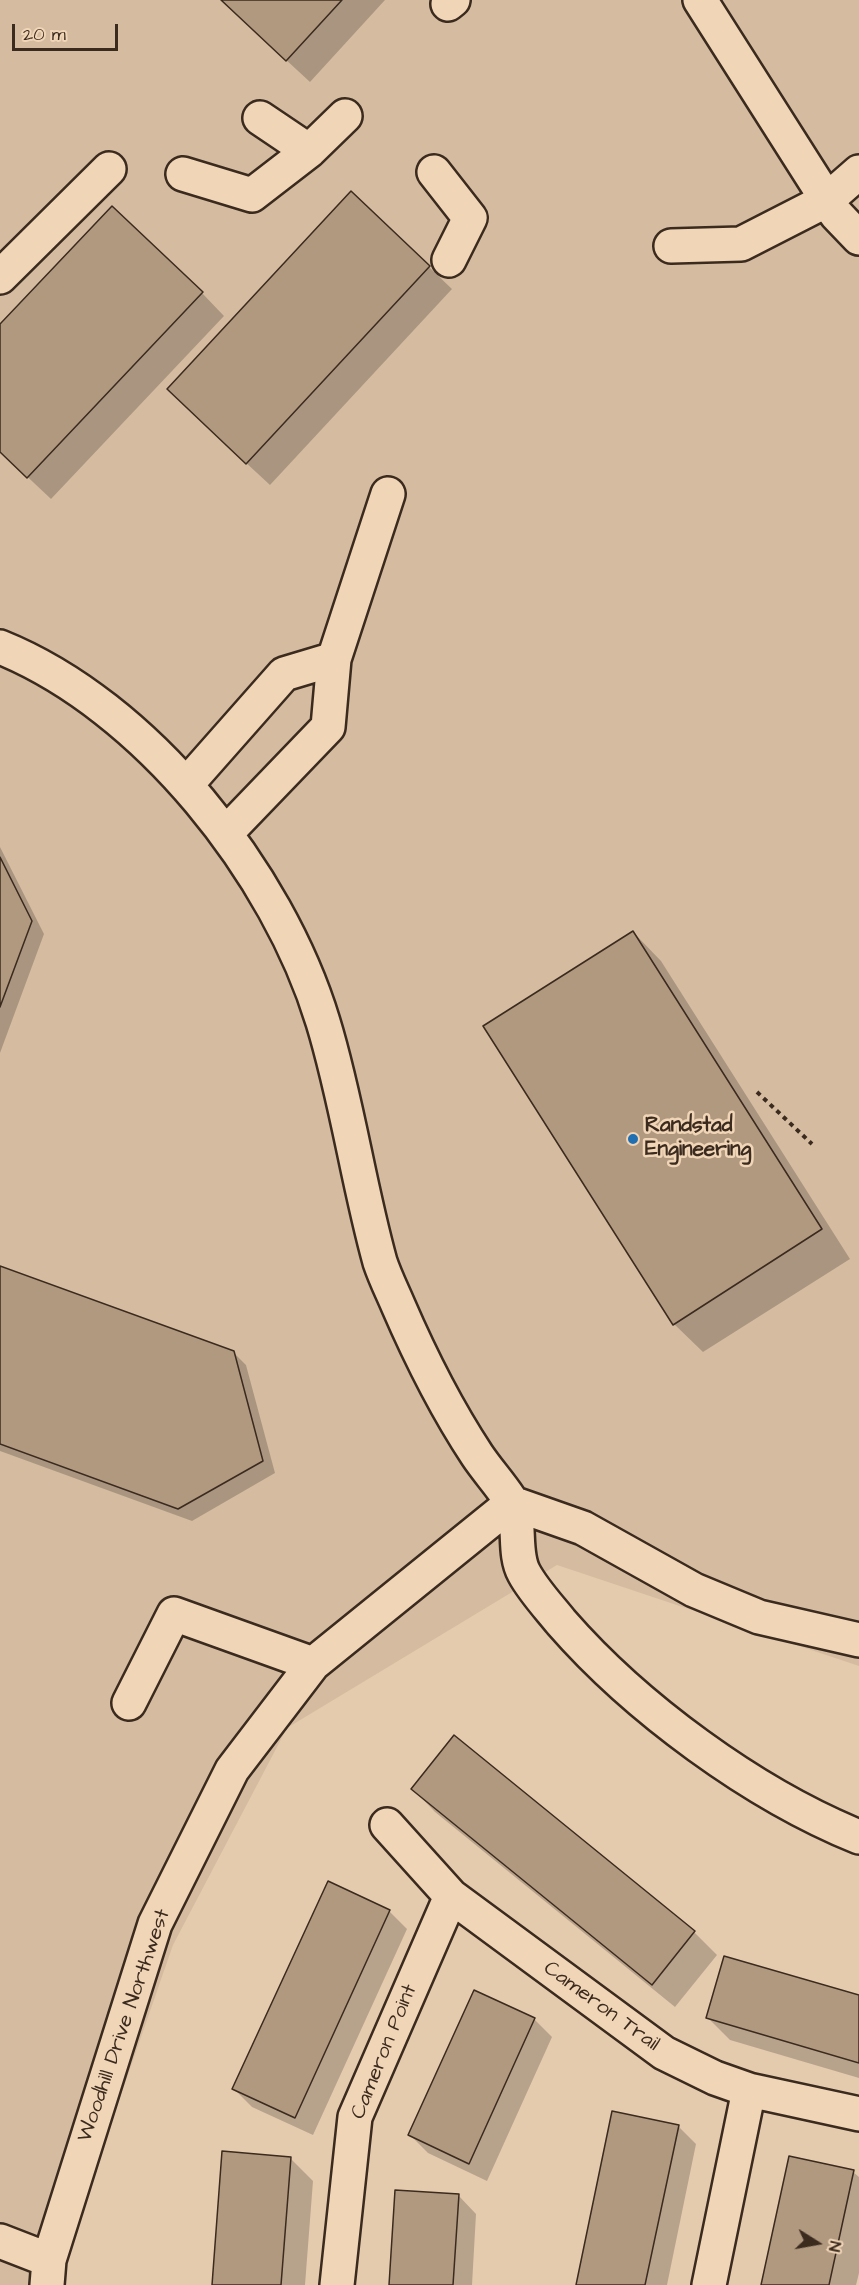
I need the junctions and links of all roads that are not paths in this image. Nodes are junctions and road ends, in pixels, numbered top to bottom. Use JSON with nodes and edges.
{"nodes":[{"id":1,"x":700,"y":0,"type":"edge"},
{"id":2,"x":345,"y":116,"type":"dead end"},
{"id":3,"x":260,"y":118,"type":"dead end"},
{"id":4,"x":309,"y":151,"type":"junction"},
{"id":5,"x":109,"y":169,"type":"dead end"},
{"id":6,"x":434,"y":172,"type":"dead end"},
{"id":7,"x":859,"y":172,"type":"edge"},
{"id":8,"x":183,"y":174,"type":"dead end"},
{"id":9,"x":827,"y":200,"type":"junction"},
{"id":10,"x":859,"y":238,"type":"edge"},
{"id":11,"x":671,"y":246,"type":"dead end"},
{"id":12,"x":449,"y":260,"type":"dead end"},
{"id":13,"x":0,"y":277,"type":"edge"},
{"id":14,"x":388,"y":494,"type":"dead end"},
{"id":15,"x":0,"y":647,"type":"edge"},
{"id":16,"x":334,"y":659,"type":"junction"},
{"id":17,"x":186,"y":785,"type":"junction"},
{"id":18,"x":227,"y":832,"type":"junction"},
{"id":19,"x":512,"y":1503,"type":"junction"},
{"id":20,"x":859,"y":1640,"type":"edge"},
{"id":21,"x":313,"y":1664,"type":"junction"},
{"id":22,"x":129,"y":1703,"type":"dead end"},
{"id":23,"x":387,"y":1825,"type":"dead end"},
{"id":24,"x":859,"y":1837,"type":"edge"},
{"id":25,"x":451,"y":1896,"type":"junction"},
{"id":26,"x":749,"y":2090,"type":"junction"},
{"id":27,"x":859,"y":2114,"type":"edge"},
{"id":28,"x":0,"y":2241,"type":"edge"},
{"id":29,"x":48,"y":2272,"type":"edge"},
{"id":30,"x":337,"y":2285,"type":"edge"},
{"id":31,"x":709,"y":2285,"type":"edge"}],
"edges":[{"from":1,"to":9,"type":"street"},
{"from":2,"to":4,"type":"street"},
{"from":3,"to":4,"type":"street"},
{"from":4,"to":8,"type":"street"},
{"from":5,"to":13,"type":"street"},
{"from":6,"to":12,"type":"street"},
{"from":7,"to":9,"type":"street"},
{"from":9,"to":10,"type":"street"},
{"from":9,"to":11,"type":"street"},
{"from":14,"to":16,"type":"street"},
{"from":15,"to":17,"type":"street"},
{"from":16,"to":17,"type":"street"},
{"from":16,"to":18,"type":"street"},
{"from":17,"to":18,"type":"street"},
{"from":18,"to":19,"type":"street"},
{"from":19,"to":20,"type":"street"},
{"from":19,"to":21,"type":"street","name":"Woodhill Drive Northwest"},
{"from":19,"to":24,"type":"street"},
{"from":21,"to":22,"type":"street"},
{"from":21,"to":29,"type":"street","name":"Woodhill Drive Northwest"},
{"from":23,"to":25,"type":"street","name":"Cameron Trail"},
{"from":25,"to":26,"type":"street","name":"Cameron Trail"},
{"from":25,"to":30,"type":"street","name":"Cameron Point"},
{"from":26,"to":27,"type":"street","name":"Cameron Trail"},
{"from":26,"to":31,"type":"street"},
{"from":28,"to":29,"type":"street"}]}
